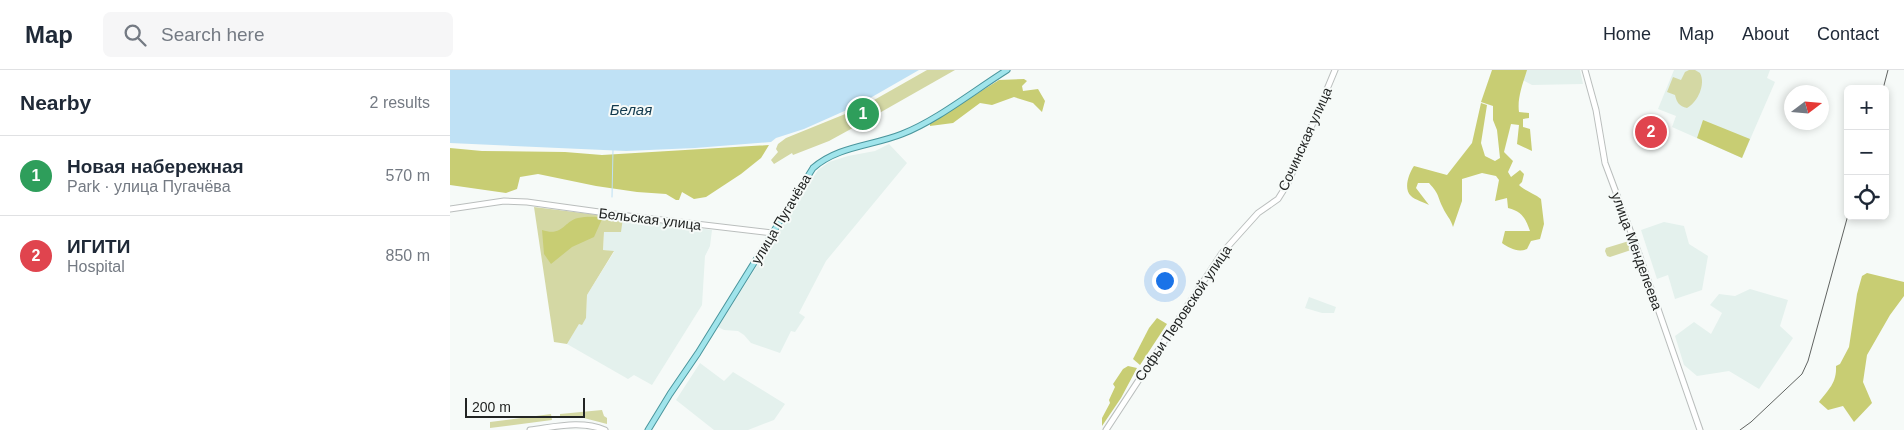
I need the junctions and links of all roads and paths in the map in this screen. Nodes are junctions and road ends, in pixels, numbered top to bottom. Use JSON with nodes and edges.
{"nodes":[{"id":1,"x":1007,"y":70,"type":"edge"},
{"id":2,"x":1336,"y":70,"type":"edge"},
{"id":3,"x":1585,"y":70,"type":"edge"},
{"id":4,"x":1270,"y":204,"type":"joint"},
{"id":5,"x":450,"y":209,"type":"edge"},
{"id":6,"x":772,"y":233,"type":"junction"},
{"id":7,"x":530,"y":430,"type":"edge"},
{"id":8,"x":606,"y":430,"type":"edge"},
{"id":9,"x":648,"y":430,"type":"edge"},
{"id":10,"x":1106,"y":430,"type":"edge"},
{"id":11,"x":1700,"y":430,"type":"edge"}],
"edges":[{"from":1,"to":6,"type":"main road","name":"улица Пугачёва"},
{"from":2,"to":4,"type":"main road","name":"Сочинская улица"},
{"from":3,"to":11,"type":"main road","name":"улица Менделеева"},
{"from":4,"to":10,"type":"main road","name":"Софьи Перовской улица"},
{"from":5,"to":6,"type":"main road","name":"Бельская улица"},
{"from":6,"to":9,"type":"main road","name":"улица Пугачёва"},
{"from":7,"to":8,"type":"main road"}]}
